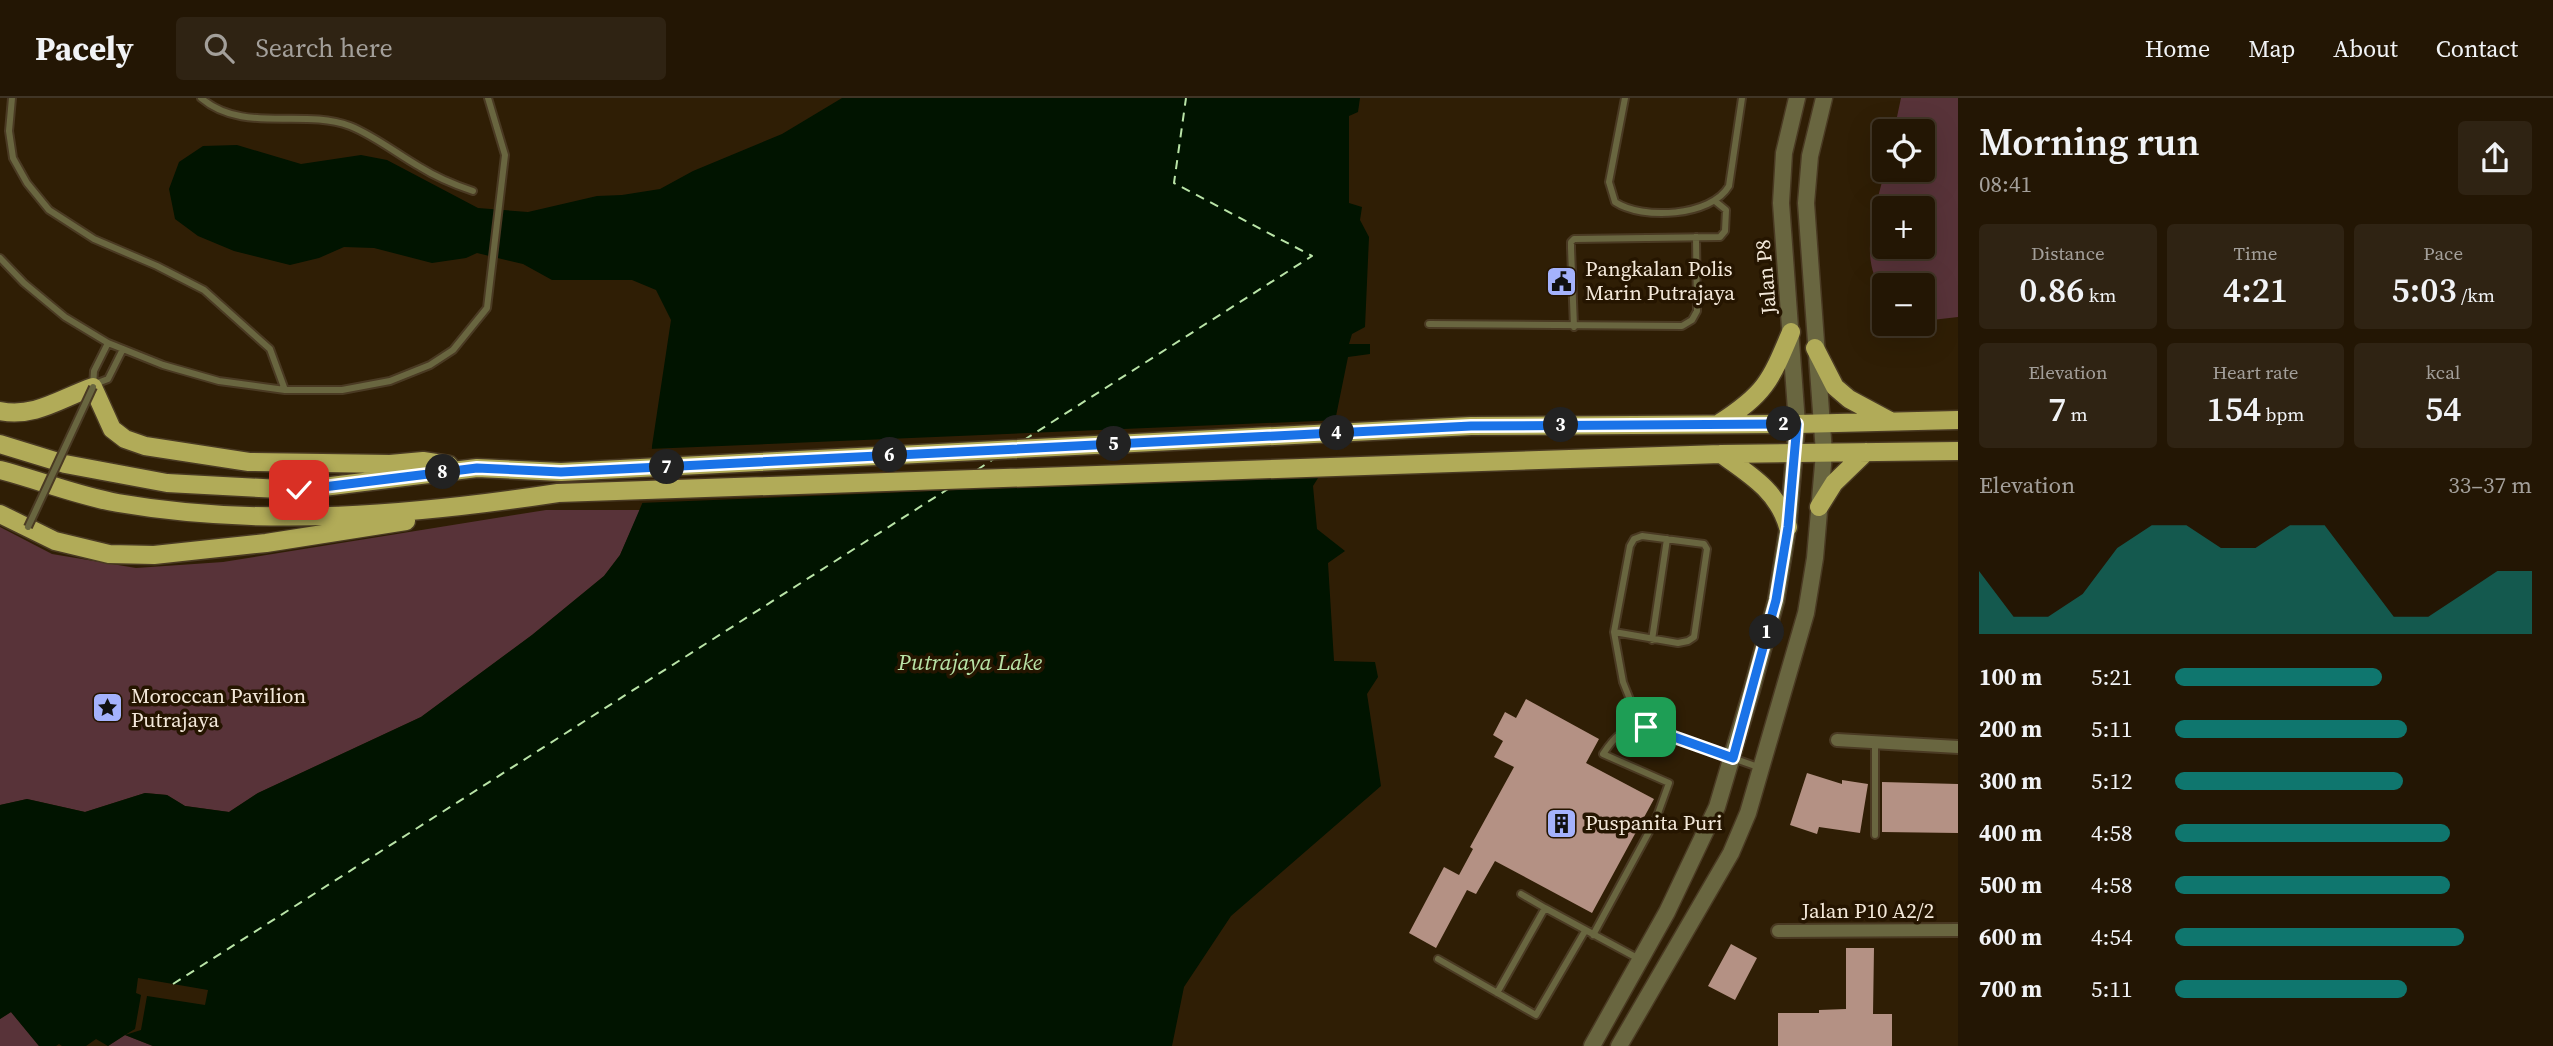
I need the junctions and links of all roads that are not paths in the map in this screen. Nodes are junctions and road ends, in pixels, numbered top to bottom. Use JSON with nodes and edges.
{"nodes":[{"id":1,"x":12,"y":98,"type":"edge"},
{"id":2,"x":201,"y":98,"type":"edge"},
{"id":3,"x":488,"y":98,"type":"edge"},
{"id":4,"x":1625,"y":98,"type":"edge"},
{"id":5,"x":1742,"y":98,"type":"edge"},
{"id":6,"x":1797,"y":98,"type":"edge"},
{"id":7,"x":1824,"y":98,"type":"edge"},
{"id":8,"x":473,"y":191,"type":"dead end"},
{"id":9,"x":1715,"y":201,"type":"junction"},
{"id":10,"x":1696,"y":237,"type":"junction"},
{"id":11,"x":0,"y":258,"type":"edge"},
{"id":12,"x":1429,"y":324,"type":"dead end"},
{"id":13,"x":1574,"y":327,"type":"junction"},
{"id":14,"x":1791,"y":332,"type":"junction"},
{"id":15,"x":108,"y":344,"type":"junction"},
{"id":16,"x":1815,"y":348,"type":"junction"},
{"id":17,"x":123,"y":349,"type":"junction"},
{"id":18,"x":94,"y":386,"type":"junction"},
{"id":19,"x":285,"y":390,"type":"junction"},
{"id":20,"x":0,"y":411,"type":"edge"},
{"id":21,"x":1958,"y":420,"type":"edge"},
{"id":22,"x":1890,"y":421,"type":"junction"},
{"id":23,"x":1823,"y":423,"type":"junction"},
{"id":24,"x":1718,"y":424,"type":"junction"},
{"id":25,"x":1797,"y":424,"type":"junction"},
{"id":26,"x":0,"y":444,"type":"edge"},
{"id":27,"x":1958,"y":451,"type":"edge"},
{"id":28,"x":1866,"y":452,"type":"junction"},
{"id":29,"x":1824,"y":453,"type":"junction"},
{"id":30,"x":1721,"y":454,"type":"junction"},
{"id":31,"x":1794,"y":454,"type":"junction"},
{"id":32,"x":477,"y":468,"type":"junction"},
{"id":33,"x":0,"y":470,"type":"edge"},
{"id":34,"x":488,"y":503,"type":"junction"},
{"id":35,"x":1819,"y":508,"type":"junction"},
{"id":36,"x":0,"y":514,"type":"edge"},
{"id":37,"x":28,"y":527,"type":"junction"},
{"id":38,"x":1788,"y":527,"type":"junction"},
{"id":39,"x":1667,"y":539,"type":"junction"},
{"id":40,"x":1614,"y":632,"type":"junction"},
{"id":41,"x":1652,"y":640,"type":"junction"},
{"id":42,"x":1646,"y":727,"type":"junction"},
{"id":43,"x":1837,"y":740,"type":"dead end"},
{"id":44,"x":1875,"y":742,"type":"junction"},
{"id":45,"x":1958,"y":747,"type":"edge"},
{"id":46,"x":1733,"y":758,"type":"junction"},
{"id":47,"x":1762,"y":768,"type":"junction"},
{"id":48,"x":1875,"y":835,"type":"dead end"},
{"id":49,"x":1521,"y":894,"type":"dead end"},
{"id":50,"x":1545,"y":908,"type":"junction"},
{"id":51,"x":1585,"y":930,"type":"junction"},
{"id":52,"x":1958,"y":930,"type":"edge"},
{"id":53,"x":1778,"y":931,"type":"dead end"},
{"id":54,"x":1593,"y":935,"type":"junction"},
{"id":55,"x":1438,"y":959,"type":"dead end"},
{"id":56,"x":1641,"y":960,"type":"junction"},
{"id":57,"x":1497,"y":993,"type":"junction"},
{"id":58,"x":1592,"y":1046,"type":"edge"},
{"id":59,"x":1619,"y":1046,"type":"edge"}],
"edges":[{"from":1,"to":19,"type":"lane"},
{"from":2,"to":8,"type":"lane"},
{"from":3,"to":19,"type":"lane"},
{"from":4,"to":9,"type":"lane"},
{"from":5,"to":9,"type":"lane"},
{"from":6,"to":14,"type":"street","name":"Jalan P8"},
{"from":7,"to":16,"type":"street","name":"Jalan P8"},
{"from":9,"to":10,"type":"lane"},
{"from":10,"to":13,"type":"lane"},
{"from":10,"to":13,"type":"lane"},
{"from":11,"to":15,"type":"lane"},
{"from":12,"to":13,"type":"lane"},
{"from":14,"to":24,"type":"main road"},
{"from":14,"to":25,"type":"street","name":"Jalan P8"},
{"from":15,"to":17,"type":"lane"},
{"from":15,"to":18,"type":"lane"},
{"from":16,"to":22,"type":"main road"},
{"from":16,"to":23,"type":"street","name":"Jalan P8"},
{"from":17,"to":18,"type":"lane"},
{"from":17,"to":19,"type":"lane"},
{"from":18,"to":20,"type":"main road"},
{"from":18,"to":32,"type":"main road"},
{"from":18,"to":37,"type":"lane","bridge":true},
{"from":21,"to":22,"type":"main road"},
{"from":22,"to":23,"type":"main road"},
{"from":23,"to":25,"type":"main road"},
{"from":23,"to":29,"type":"street","name":"Jalan P8"},
{"from":24,"to":25,"type":"main road"},
{"from":24,"to":32,"type":"main road"},
{"from":25,"to":31,"type":"street","name":"Jalan P8"},
{"from":26,"to":32,"type":"main road"},
{"from":27,"to":28,"type":"main road"},
{"from":28,"to":29,"type":"main road"},
{"from":28,"to":35,"type":"main road"},
{"from":29,"to":31,"type":"main road"},
{"from":29,"to":35,"type":"street","name":"Jalan P8"},
{"from":30,"to":31,"type":"main road"},
{"from":30,"to":34,"type":"main road"},
{"from":30,"to":38,"type":"main road"},
{"from":31,"to":38,"type":"street","name":"Jalan P8"},
{"from":33,"to":34,"type":"main road"},
{"from":34,"to":37,"type":"main road"},
{"from":35,"to":47,"type":"street","name":"Jalan P8"},
{"from":36,"to":37,"type":"main road"},
{"from":38,"to":46,"type":"street","name":"Jalan P8"},
{"from":39,"to":40,"type":"lane"},
{"from":39,"to":41,"type":"lane"},
{"from":39,"to":41,"type":"lane"},
{"from":40,"to":41,"type":"lane"},
{"from":40,"to":42,"type":"lane"},
{"from":42,"to":46,"type":"lane"},
{"from":42,"to":54,"type":"lane"},
{"from":43,"to":44,"type":"street"},
{"from":44,"to":45,"type":"street"},
{"from":44,"to":48,"type":"lane"},
{"from":46,"to":47,"type":"lane"},
{"from":46,"to":56,"type":"street","name":"Jalan P8"},
{"from":47,"to":59,"type":"street","name":"Jalan P8"},
{"from":49,"to":50,"type":"lane"},
{"from":50,"to":51,"type":"lane"},
{"from":50,"to":57,"type":"lane"},
{"from":51,"to":54,"type":"lane"},
{"from":51,"to":57,"type":"lane"},
{"from":52,"to":53,"type":"street","name":"Jalan P10 A2/2"},
{"from":54,"to":56,"type":"lane"},
{"from":55,"to":57,"type":"lane"},
{"from":56,"to":58,"type":"street","name":"Jalan P8"}]}
